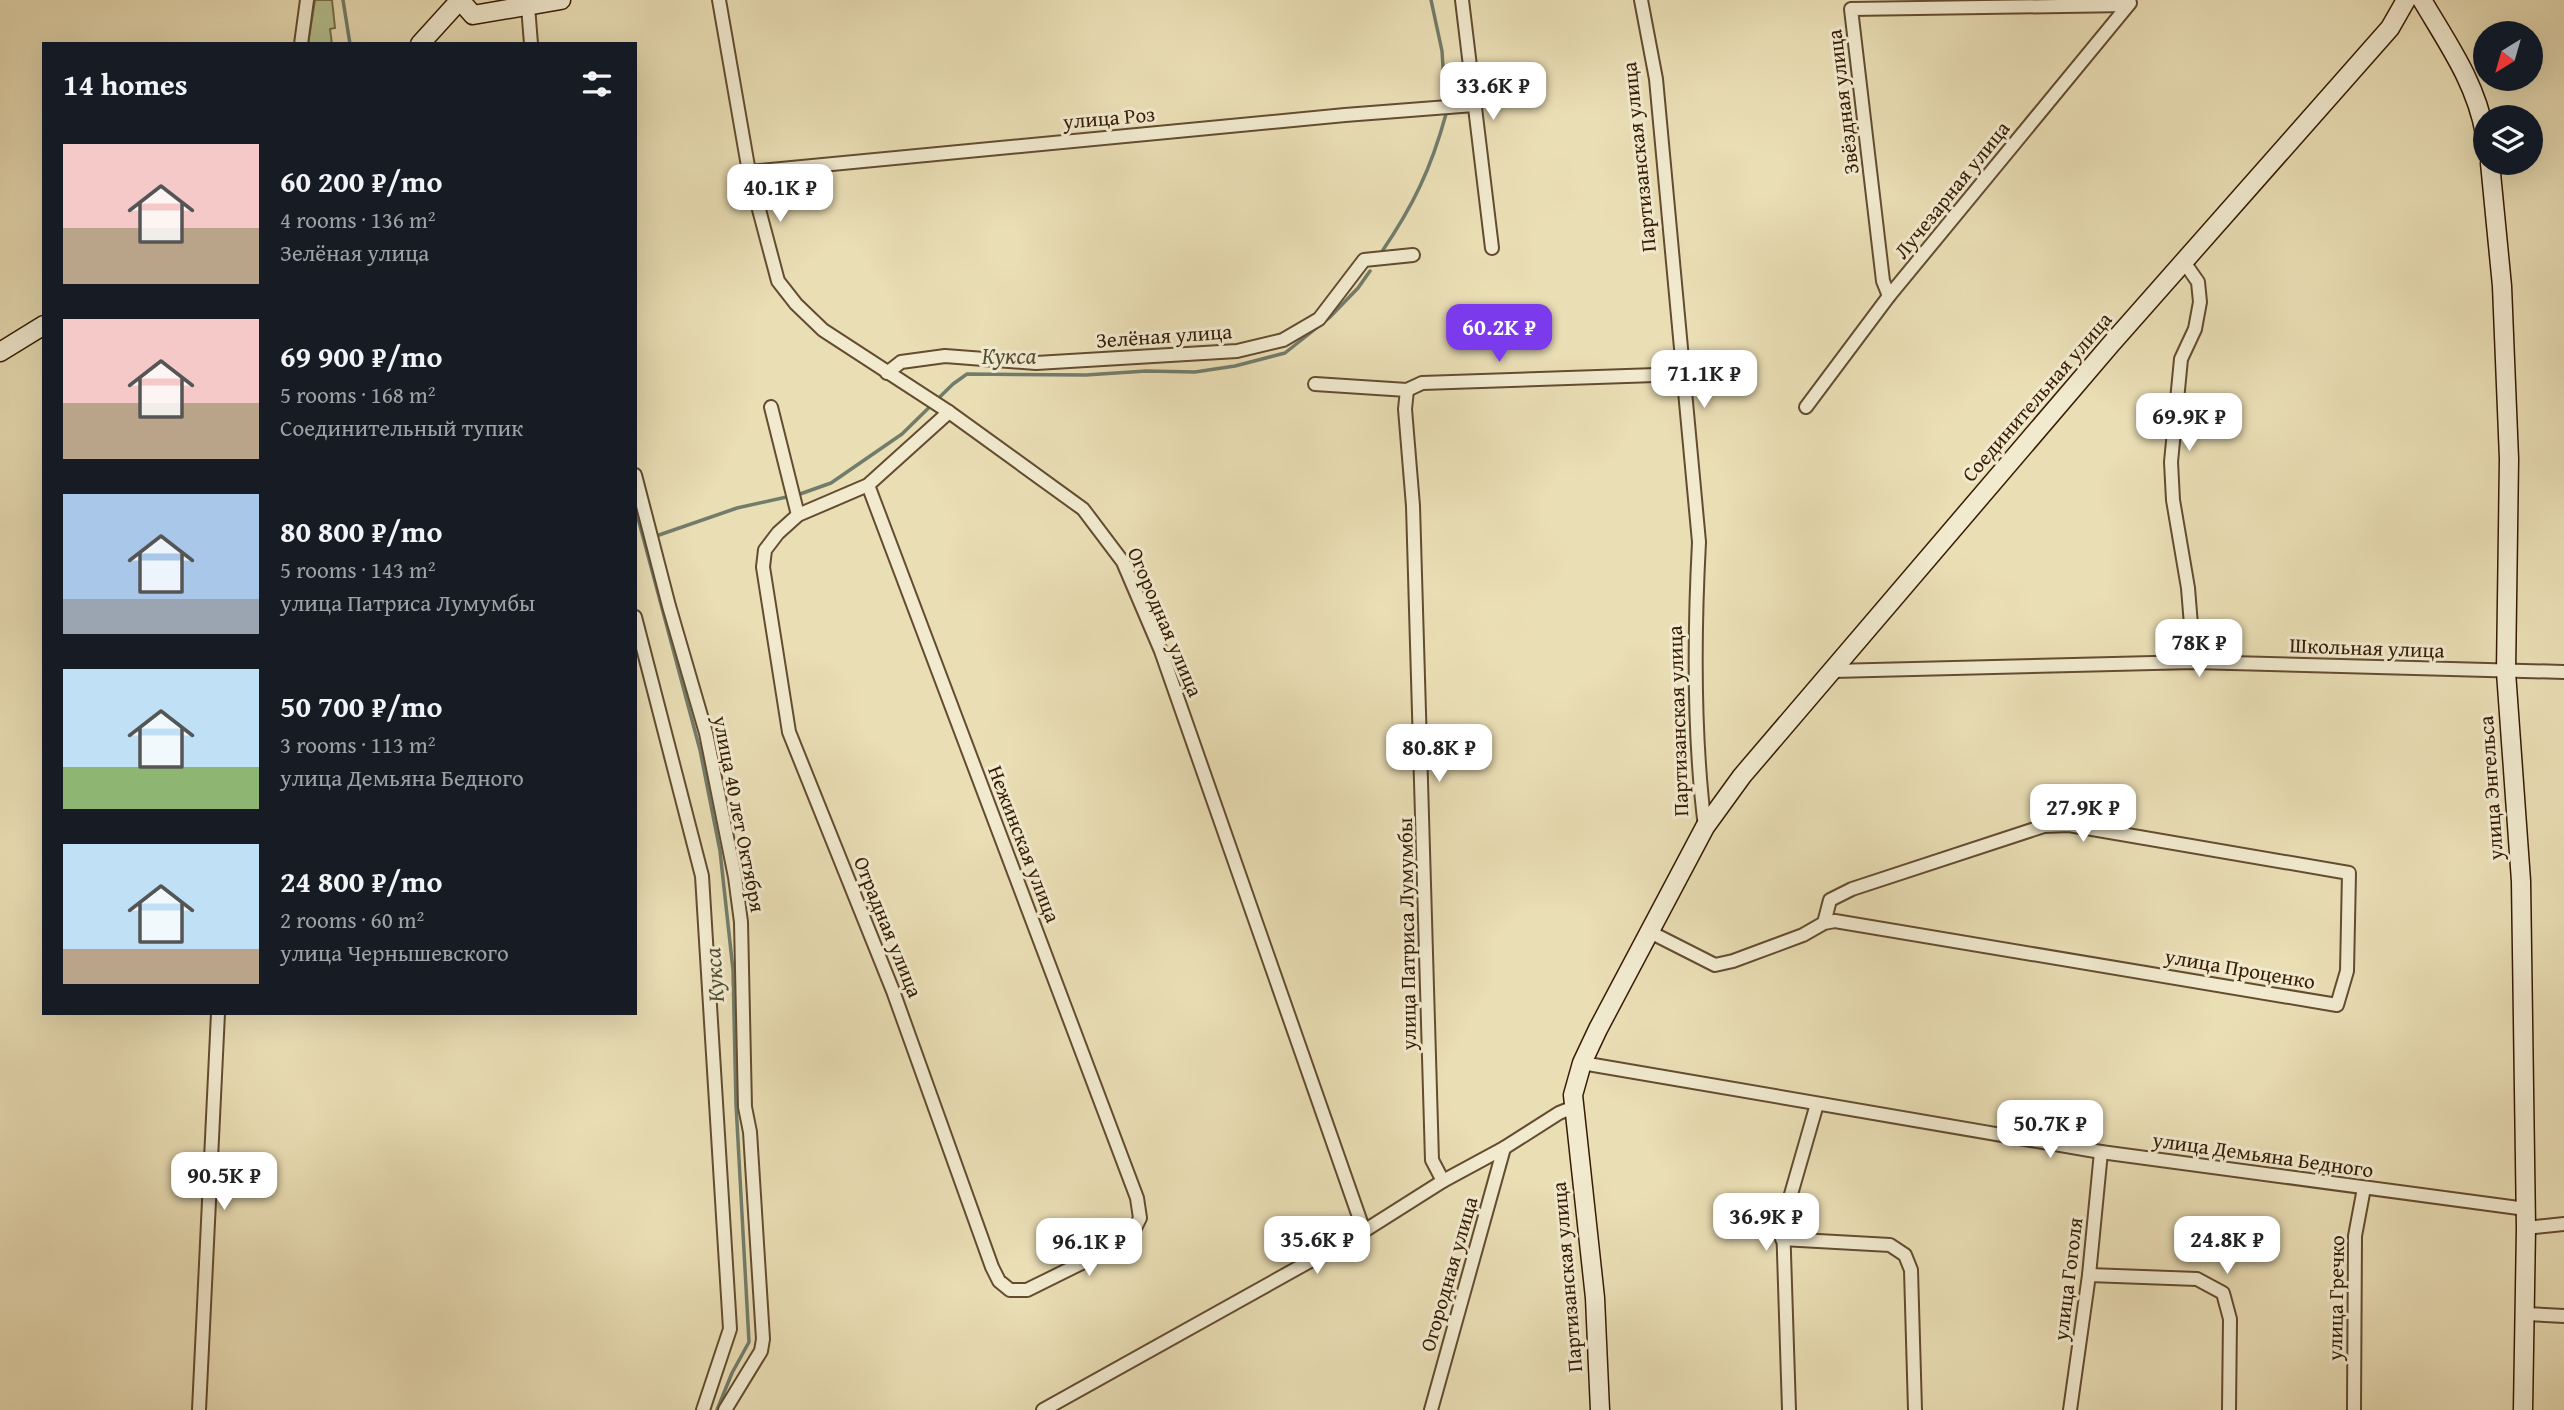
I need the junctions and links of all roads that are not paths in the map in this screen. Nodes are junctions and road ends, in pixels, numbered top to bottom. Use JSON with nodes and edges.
{"nodes":[{"id":1,"x":307,"y":0,"type":"edge"},
{"id":2,"x":561,"y":0,"type":"edge"},
{"id":3,"x":719,"y":0,"type":"edge"},
{"id":4,"x":1462,"y":0,"type":"edge"},
{"id":5,"x":1640,"y":0,"type":"edge"},
{"id":6,"x":2406,"y":0,"type":"edge"},
{"id":7,"x":2423,"y":0,"type":"edge"},
{"id":8,"x":2130,"y":3,"type":"edge"},
{"id":9,"x":528,"y":6,"type":"junction"},
{"id":10,"x":301,"y":42,"type":"edge"},
{"id":11,"x":422,"y":42,"type":"edge"},
{"id":12,"x":531,"y":42,"type":"edge"},
{"id":13,"x":1474,"y":105,"type":"junction"},
{"id":14,"x":2479,"y":105,"type":"edge"},
{"id":15,"x":749,"y":172,"type":"junction"},
{"id":16,"x":2491,"y":175,"type":"edge"},
{"id":17,"x":1492,"y":248,"type":"dead end"},
{"id":18,"x":1413,"y":255,"type":"dead end"},
{"id":19,"x":2184,"y":262,"type":"junction"},
{"id":20,"x":1889,"y":296,"type":"junction"},
{"id":21,"x":42,"y":326,"type":"edge"},
{"id":22,"x":0,"y":352,"type":"edge"},
{"id":23,"x":887,"y":373,"type":"junction"},
{"id":24,"x":1685,"y":374,"type":"junction"},
{"id":25,"x":1315,"y":384,"type":"dead end"},
{"id":26,"x":1407,"y":390,"type":"junction"},
{"id":27,"x":771,"y":407,"type":"dead end"},
{"id":28,"x":1806,"y":407,"type":"dead end"},
{"id":29,"x":944,"y":409,"type":"junction"},
{"id":30,"x":637,"y":483,"type":"edge"},
{"id":31,"x":867,"y":485,"type":"junction"},
{"id":32,"x":798,"y":514,"type":"junction"},
{"id":33,"x":637,"y":625,"type":"edge"},
{"id":34,"x":2193,"y":662,"type":"junction"},
{"id":35,"x":1833,"y":671,"type":"junction"},
{"id":36,"x":2506,"y":672,"type":"junction"},
{"id":37,"x":2564,"y":672,"type":"edge"},
{"id":38,"x":1705,"y":827,"type":"junction"},
{"id":39,"x":1824,"y":923,"type":"junction"},
{"id":40,"x":1648,"y":931,"type":"junction"},
{"id":41,"x":218,"y":1015,"type":"edge"},
{"id":42,"x":1582,"y":1062,"type":"junction"},
{"id":43,"x":1817,"y":1104,"type":"junction"},
{"id":44,"x":1574,"y":1107,"type":"junction"},
{"id":45,"x":1504,"y":1148,"type":"junction"},
{"id":46,"x":2101,"y":1152,"type":"junction"},
{"id":47,"x":1443,"y":1181,"type":"junction"},
{"id":48,"x":2364,"y":1188,"type":"junction"},
{"id":49,"x":2526,"y":1209,"type":"junction"},
{"id":50,"x":2564,"y":1224,"type":"edge"},
{"id":51,"x":2526,"y":1228,"type":"junction"},
{"id":52,"x":1364,"y":1231,"type":"junction"},
{"id":53,"x":1782,"y":1239,"type":"junction"},
{"id":54,"x":2089,"y":1275,"type":"junction"},
{"id":55,"x":1010,"y":1290,"type":"joint"},
{"id":56,"x":2525,"y":1314,"type":"junction"},
{"id":57,"x":2564,"y":1315,"type":"edge"},
{"id":58,"x":199,"y":1410,"type":"edge"},
{"id":59,"x":703,"y":1410,"type":"edge"},
{"id":60,"x":725,"y":1410,"type":"edge"},
{"id":61,"x":1043,"y":1410,"type":"edge"},
{"id":62,"x":1431,"y":1410,"type":"edge"},
{"id":63,"x":1600,"y":1410,"type":"edge"},
{"id":64,"x":1789,"y":1410,"type":"edge"},
{"id":65,"x":1914,"y":1410,"type":"edge"},
{"id":66,"x":2070,"y":1410,"type":"edge"},
{"id":67,"x":2229,"y":1410,"type":"edge"},
{"id":68,"x":2354,"y":1410,"type":"edge"},
{"id":69,"x":2523,"y":1410,"type":"edge"}],
"edges":[{"from":1,"to":10,"type":"street"},
{"from":2,"to":9,"type":"street"},
{"from":3,"to":15,"type":"street","name":"Огородная улица"},
{"from":4,"to":13,"type":"street"},
{"from":5,"to":24,"type":"street","name":"Партизанская улица"},
{"from":6,"to":19,"type":"street","name":"Соединительная улица"},
{"from":7,"to":14,"type":"street"},
{"from":8,"to":20,"type":"street","name":"Лучезарная улица"},
{"from":8,"to":20,"type":"street","name":"Звёздная улица"},
{"from":9,"to":11,"type":"street"},
{"from":9,"to":12,"type":"street"},
{"from":13,"to":15,"type":"street","name":"улица Роз"},
{"from":13,"to":17,"type":"street"},
{"from":15,"to":23,"type":"street","name":"Огородная улица"},
{"from":16,"to":36,"type":"street","name":"улица Энгельса"},
{"from":18,"to":23,"type":"street","name":"Зелёная улица"},
{"from":19,"to":34,"type":"street"},
{"from":19,"to":35,"type":"street","name":"Соединительная улица"},
{"from":20,"to":28,"type":"street","name":"Лучезарная улица"},
{"from":21,"to":22,"type":"street"},
{"from":23,"to":29,"type":"street","name":"Огородная улица"},
{"from":24,"to":26,"type":"street"},
{"from":24,"to":38,"type":"street","name":"Партизанская улица"},
{"from":25,"to":26,"type":"street"},
{"from":26,"to":47,"type":"street","name":"улица Патриса Лумумбы"},
{"from":27,"to":32,"type":"street"},
{"from":29,"to":31,"type":"street"},
{"from":29,"to":52,"type":"street","name":"Огородная улица"},
{"from":30,"to":60,"type":"street","name":"улица 40 лет Октября"},
{"from":31,"to":32,"type":"street"},
{"from":31,"to":55,"type":"street","name":"Нежинская улица"},
{"from":32,"to":55,"type":"street","name":"Отрадная улица"},
{"from":33,"to":59,"type":"street"},
{"from":34,"to":35,"type":"street","name":"Школьная улица"},
{"from":34,"to":36,"type":"street","name":"Школьная улица"},
{"from":35,"to":38,"type":"street","name":"Соединительная улица"},
{"from":36,"to":37,"type":"street","name":"Школьная улица"},
{"from":36,"to":49,"type":"street","name":"улица Энгельса"},
{"from":38,"to":40,"type":"street","name":"Партизанская улица"},
{"from":39,"to":39,"type":"street","name":"улица Проценко"},
{"from":39,"to":40,"type":"street"},
{"from":40,"to":42,"type":"street","name":"Партизанская улица"},
{"from":41,"to":58,"type":"street"},
{"from":42,"to":43,"type":"street","name":"улица Демьяна Бедного"},
{"from":42,"to":44,"type":"street","name":"Партизанская улица"},
{"from":43,"to":46,"type":"street","name":"улица Демьяна Бедного"},
{"from":43,"to":53,"type":"street"},
{"from":44,"to":45,"type":"street"},
{"from":44,"to":63,"type":"street","name":"Партизанская улица"},
{"from":45,"to":47,"type":"street"},
{"from":45,"to":62,"type":"street","name":"Огородная улица"},
{"from":46,"to":48,"type":"street","name":"улица Демьяна Бедного"},
{"from":46,"to":54,"type":"street","name":"улица Гоголя"},
{"from":47,"to":52,"type":"street"},
{"from":48,"to":49,"type":"street","name":"улица Демьяна Бедного"},
{"from":48,"to":68,"type":"street","name":"улица Гречко"},
{"from":49,"to":51,"type":"street","name":"улица Энгельса"},
{"from":50,"to":51,"type":"street"},
{"from":51,"to":56,"type":"street","name":"улица Энгельса"},
{"from":52,"to":61,"type":"street"},
{"from":53,"to":64,"type":"street"},
{"from":53,"to":65,"type":"street"},
{"from":54,"to":66,"type":"street","name":"улица Гоголя"},
{"from":54,"to":67,"type":"street"},
{"from":56,"to":57,"type":"street"},
{"from":56,"to":69,"type":"street","name":"улица Энгельса"}]}
